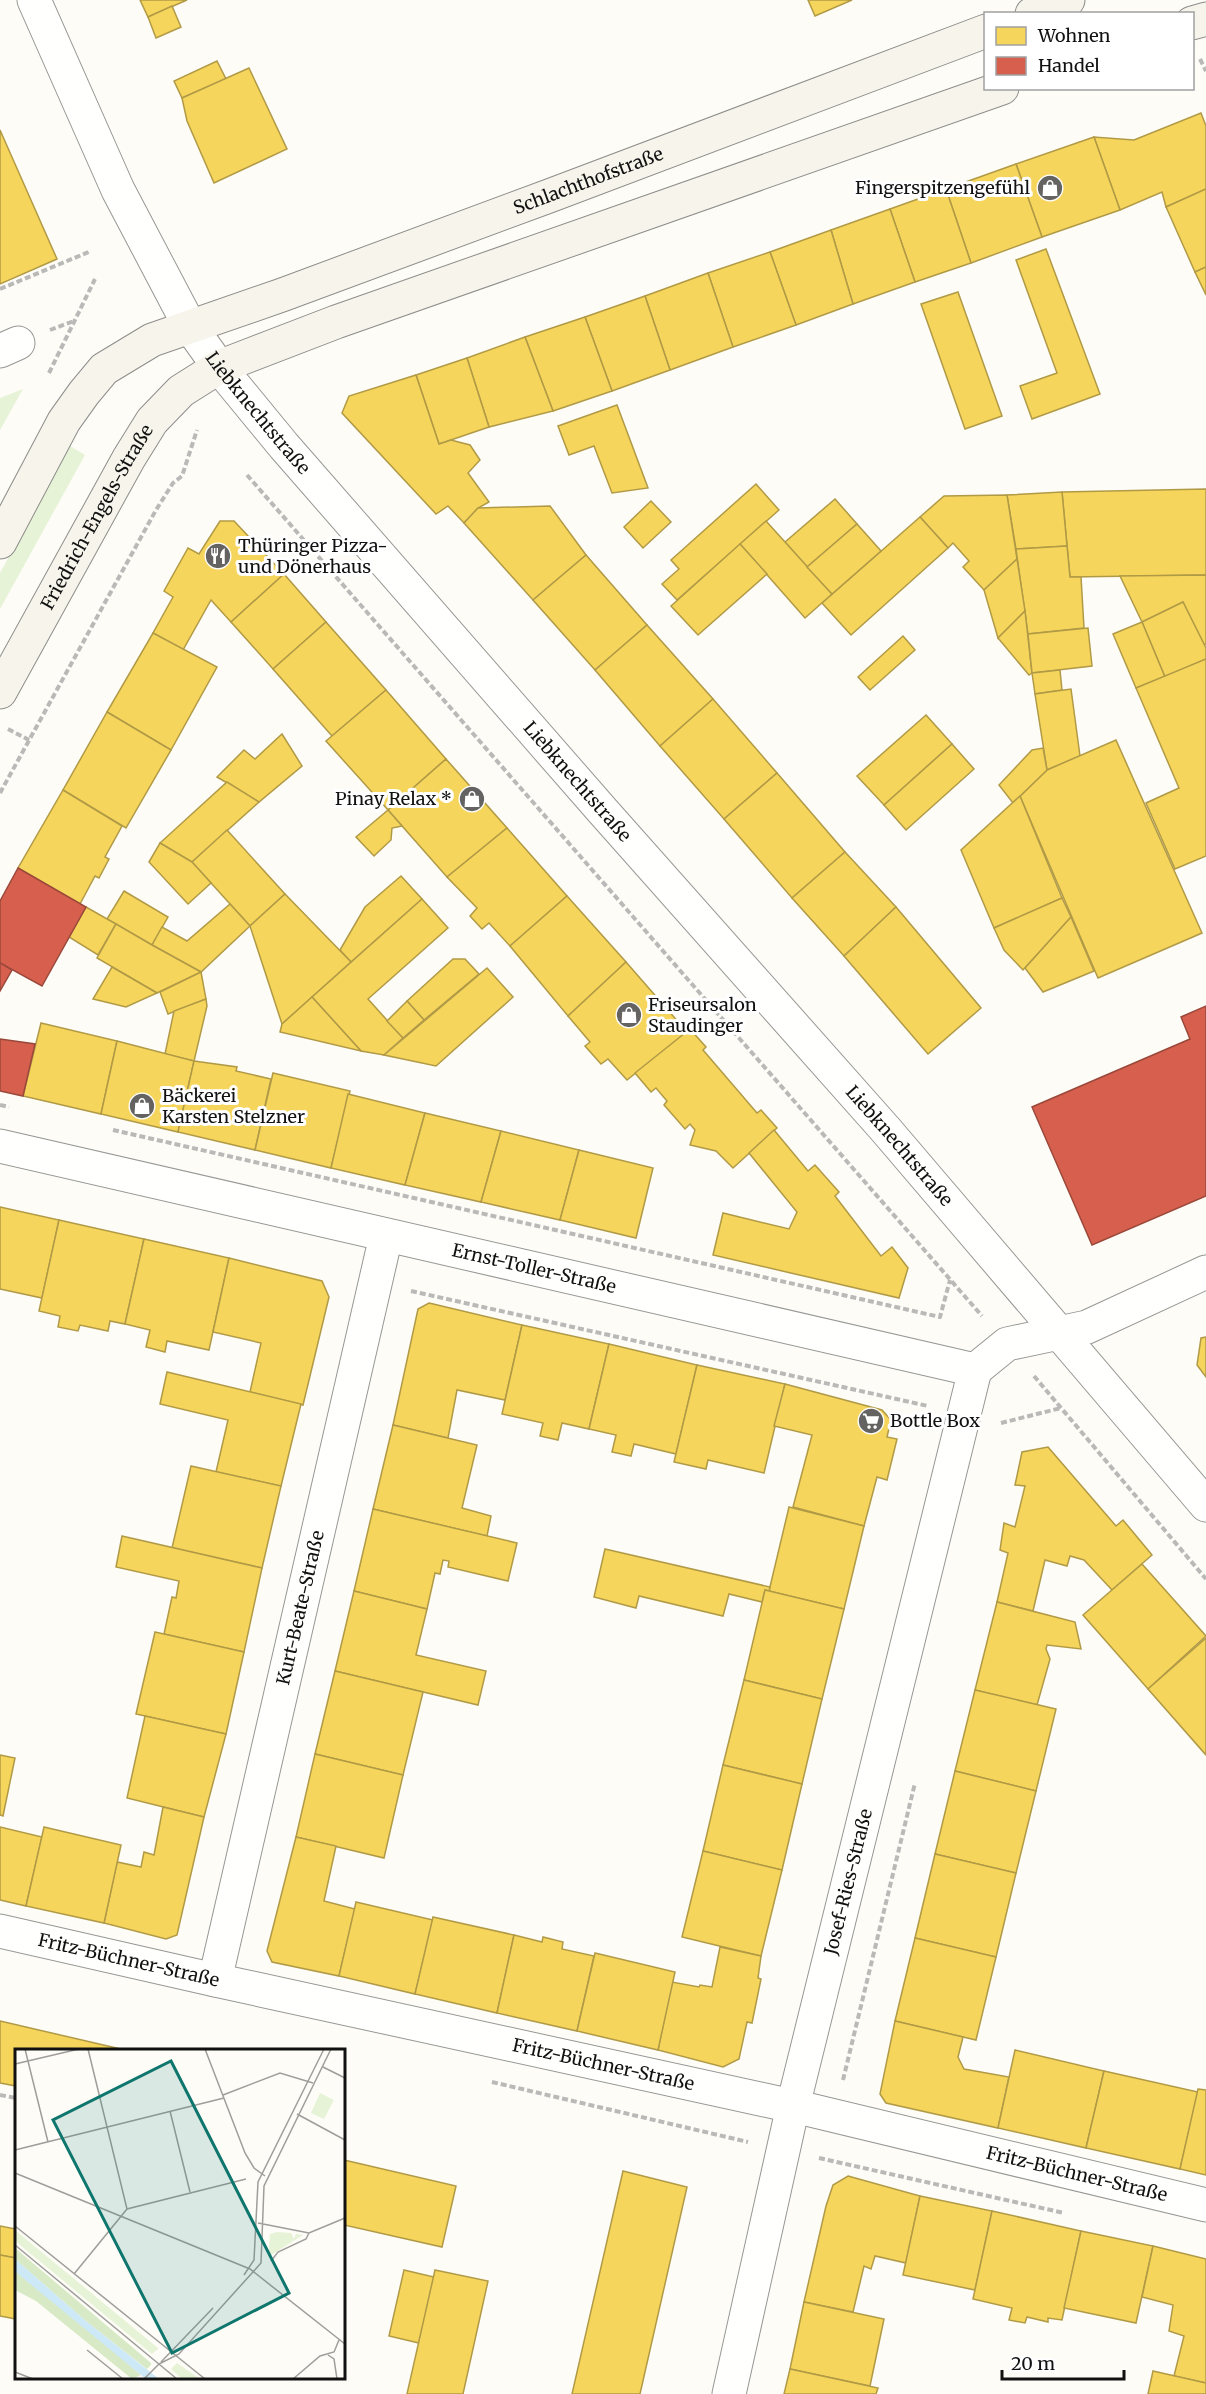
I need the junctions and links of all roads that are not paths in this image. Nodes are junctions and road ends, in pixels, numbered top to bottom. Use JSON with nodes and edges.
{"nodes":[{"id":1,"x":34,"y":0,"type":"edge"},
{"id":2,"x":1068,"y":0,"type":"edge"},
{"id":3,"x":1037,"y":12,"type":"edge"},
{"id":4,"x":984,"y":32,"type":"edge"},
{"id":5,"x":996,"y":90,"type":"edge"},
{"id":6,"x":189,"y":326,"type":"junction"},
{"id":7,"x":219,"y":367,"type":"junction"},
{"id":8,"x":0,"y":542,"type":"edge"},
{"id":9,"x":0,"y":692,"type":"edge"},
{"id":10,"x":0,"y":1146,"type":"edge"},
{"id":11,"x":386,"y":1236,"type":"junction"},
{"id":12,"x":1206,"y":1272,"type":"edge"},
{"id":13,"x":1059,"y":1333,"type":"junction"},
{"id":14,"x":975,"y":1370,"type":"junction"},
{"id":15,"x":1206,"y":1505,"type":"edge"},
{"id":16,"x":0,"y":1930,"type":"edge"},
{"id":17,"x":215,"y":1980,"type":"junction"},
{"id":18,"x":793,"y":2106,"type":"junction"},
{"id":19,"x":1206,"y":2205,"type":"edge"},
{"id":20,"x":729,"y":2394,"type":"edge"}],
"edges":[{"from":1,"to":6,"type":"street","name":"Liebknechtstraße"},
{"from":2,"to":3,"type":"main road"},
{"from":4,"to":6,"type":"main road","name":"Schlachthofstraße"},
{"from":5,"to":7,"type":"main road"},
{"from":6,"to":7,"type":"street","name":"Liebknechtstraße"},
{"from":6,"to":8,"type":"main road"},
{"from":7,"to":9,"type":"main road","name":"Friedrich-Engels-Straße"},
{"from":7,"to":13,"type":"street","name":"Liebknechtstraße"},
{"from":10,"to":11,"type":"street","name":"Ernst-Toller-Straße"},
{"from":11,"to":14,"type":"street","name":"Ernst-Toller-Straße"},
{"from":11,"to":17,"type":"street","name":"Kurt-Beate-Straße"},
{"from":12,"to":13,"type":"street"},
{"from":13,"to":14,"type":"street"},
{"from":13,"to":15,"type":"street","name":"Liebknechtstraße"},
{"from":14,"to":18,"type":"street","name":"Josef-Ries-Straße"},
{"from":16,"to":17,"type":"street","name":"Fritz-Büchner-Straße"},
{"from":17,"to":18,"type":"street","name":"Fritz-Büchner-Straße"},
{"from":18,"to":19,"type":"street","name":"Fritz-Büchner-Straße"},
{"from":18,"to":20,"type":"street","name":"Josef-Ries-Straße"}]}
